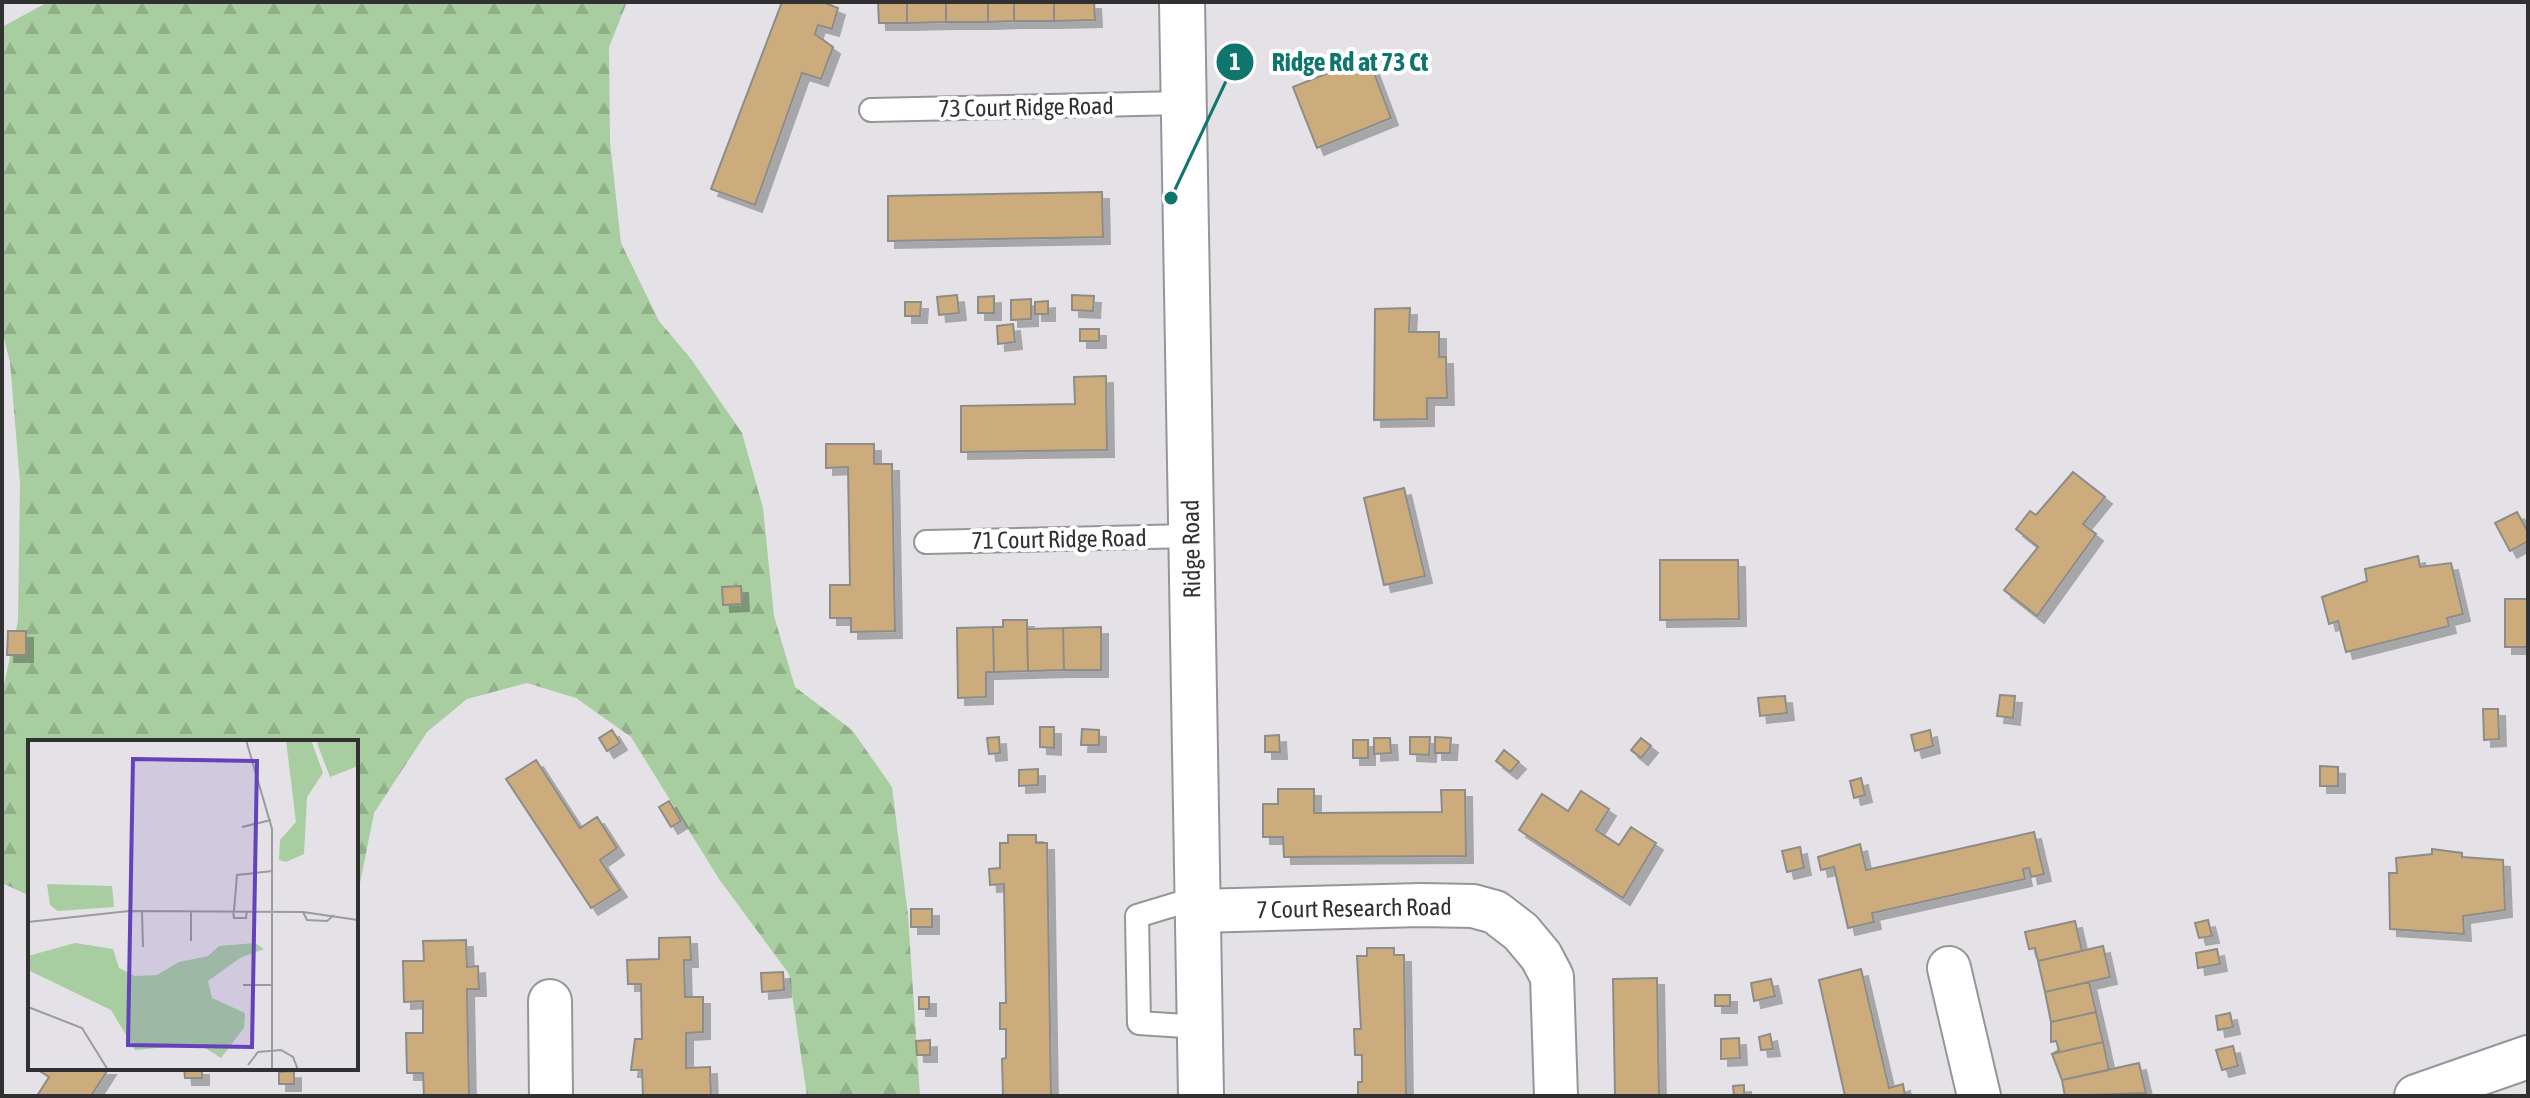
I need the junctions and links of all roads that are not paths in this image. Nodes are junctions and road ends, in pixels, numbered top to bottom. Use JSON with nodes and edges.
{"nodes":[{"id":1,"x":1182,"y":2,"type":"edge"},
{"id":2,"x":1182,"y":103,"type":"junction"},
{"id":3,"x":871,"y":110,"type":"dead end"},
{"id":4,"x":1191,"y":536,"type":"junction"},
{"id":5,"x":926,"y":542,"type":"dead end"},
{"id":6,"x":1198,"y":907,"type":"junction"},
{"id":7,"x":1949,"y":968,"type":"dead end"},
{"id":8,"x":550,"y":1001,"type":"dead end"},
{"id":9,"x":1200,"y":1027,"type":"junction"},
{"id":10,"x":2528,"y":1057,"type":"edge"},
{"id":11,"x":551,"y":1096,"type":"edge"},
{"id":12,"x":1201,"y":1096,"type":"edge"},
{"id":13,"x":1556,"y":1096,"type":"edge"},
{"id":14,"x":1979,"y":1096,"type":"edge"},
{"id":15,"x":2416,"y":1096,"type":"edge"}],
"edges":[{"from":1,"to":2,"type":"street","name":"Ridge Road"},
{"from":2,"to":3,"type":"lane","name":"73 Court Ridge Road"},
{"from":2,"to":4,"type":"street","name":"Ridge Road"},
{"from":4,"to":5,"type":"lane","name":"71 Court Ridge Road"},
{"from":4,"to":6,"type":"street","name":"Ridge Road"},
{"from":6,"to":9,"type":"street","name":"Ridge Road"},
{"from":6,"to":9,"type":"lane"},
{"from":6,"to":13,"type":"street","name":"7 Court Research Road"},
{"from":7,"to":14,"type":"street"},
{"from":8,"to":11,"type":"street"},
{"from":9,"to":12,"type":"street","name":"Ridge Road"},
{"from":10,"to":15,"type":"street"}]}
